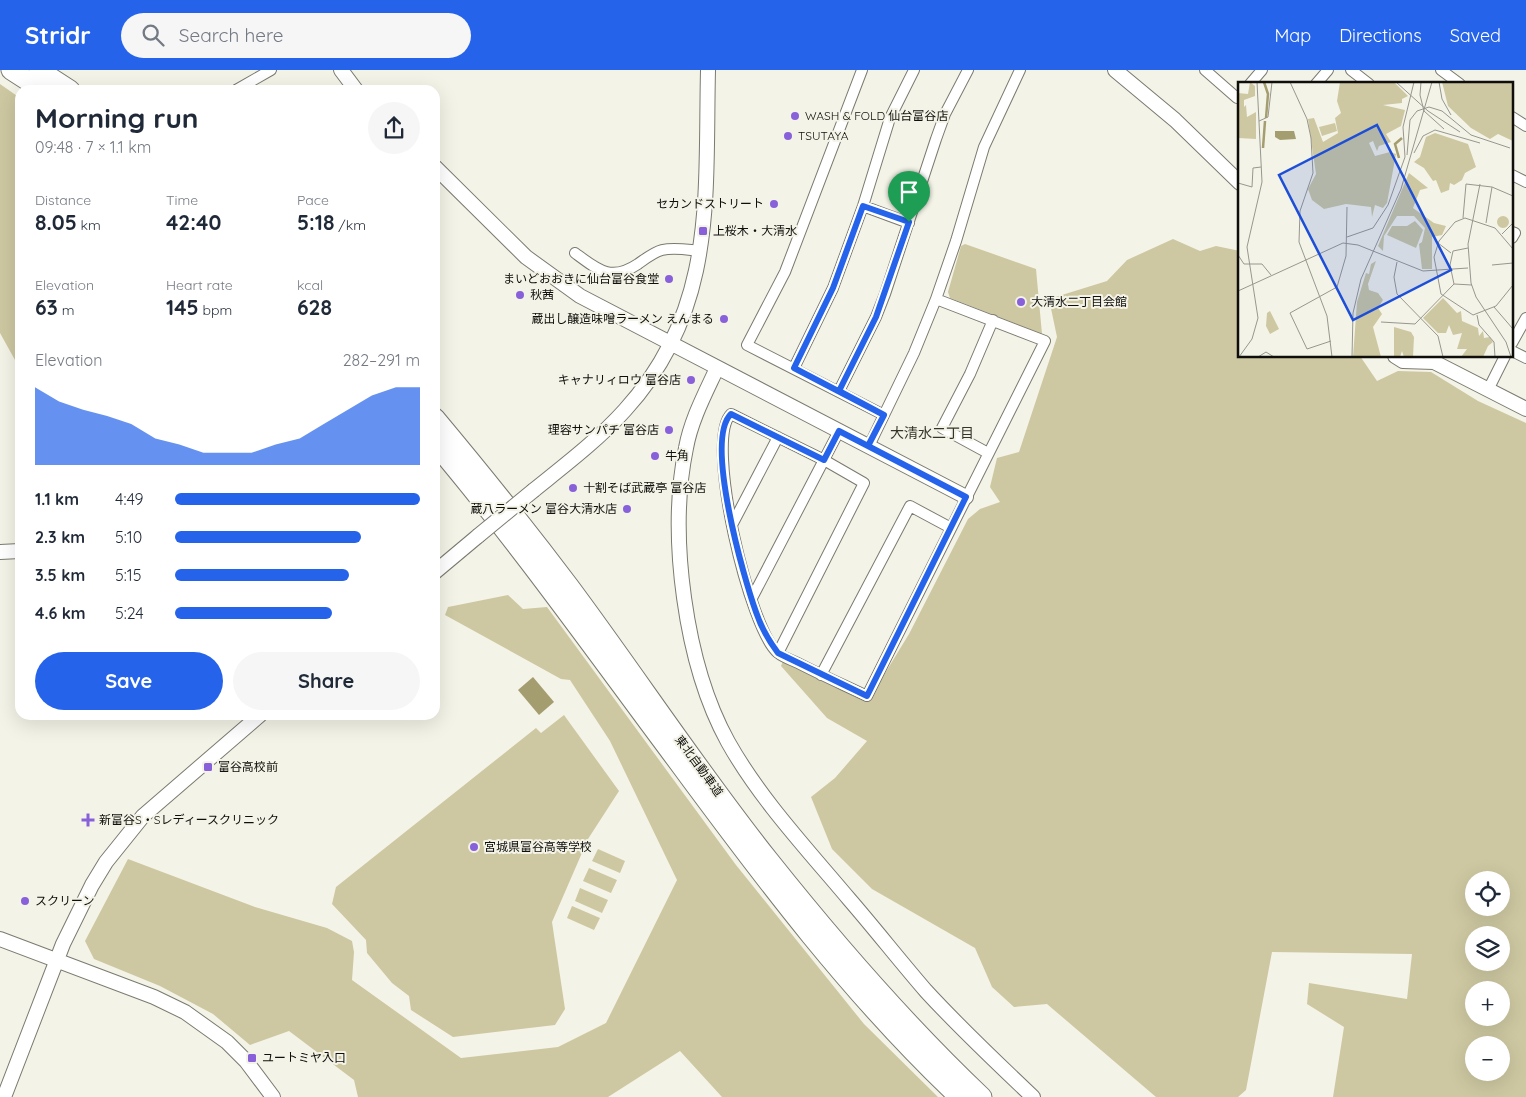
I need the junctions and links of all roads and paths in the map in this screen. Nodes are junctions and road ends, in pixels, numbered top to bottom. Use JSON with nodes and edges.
{"nodes":[{"id":1,"x":11,"y":70,"type":"edge"},
{"id":2,"x":39,"y":70,"type":"edge"},
{"id":3,"x":271,"y":70,"type":"edge"},
{"id":4,"x":341,"y":70,"type":"edge"},
{"id":5,"x":708,"y":70,"type":"edge"},
{"id":6,"x":862,"y":70,"type":"edge"},
{"id":7,"x":914,"y":70,"type":"edge"},
{"id":8,"x":968,"y":70,"type":"edge"},
{"id":9,"x":1115,"y":70,"type":"edge"},
{"id":10,"x":1205,"y":70,"type":"edge"},
{"id":11,"x":1262,"y":70,"type":"edge"},
{"id":12,"x":1328,"y":70,"type":"edge"},
{"id":13,"x":1351,"y":70,"type":"edge"},
{"id":14,"x":1441,"y":70,"type":"edge"},
{"id":15,"x":1016,"y":71,"type":"edge"},
{"id":16,"x":1252,"y":82,"type":"edge"},
{"id":17,"x":1318,"y":82,"type":"edge"},
{"id":18,"x":1366,"y":82,"type":"edge"},
{"id":19,"x":1457,"y":82,"type":"edge"},
{"id":20,"x":34,"y":85,"type":"edge"},
{"id":21,"x":62,"y":85,"type":"edge"},
{"id":22,"x":245,"y":85,"type":"edge"},
{"id":23,"x":352,"y":85,"type":"edge"},
{"id":24,"x":1238,"y":97,"type":"edge"},
{"id":25,"x":1514,"y":118,"type":"edge"},
{"id":26,"x":1526,"y":126,"type":"edge"},
{"id":27,"x":440,"y":172,"type":"edge"},
{"id":28,"x":1514,"y":176,"type":"edge"},
{"id":29,"x":1238,"y":181,"type":"edge"},
{"id":30,"x":1526,"y":182,"type":"edge"},
{"id":31,"x":863,"y":206,"type":"junction"},
{"id":32,"x":909,"y":222,"type":"junction"},
{"id":33,"x":701,"y":251,"type":"junction"},
{"id":34,"x":575,"y":253,"type":"dead end"},
{"id":35,"x":936,"y":299,"type":"junction"},
{"id":36,"x":1526,"y":318,"type":"edge"},
{"id":37,"x":993,"y":320,"type":"junction"},
{"id":38,"x":1514,"y":339,"type":"edge"},
{"id":39,"x":670,"y":344,"type":"junction"},
{"id":40,"x":1514,"y":352,"type":"edge"},
{"id":41,"x":1398,"y":358,"type":"edge"},
{"id":42,"x":1504,"y":358,"type":"edge"},
{"id":43,"x":1526,"y":358,"type":"edge"},
{"id":44,"x":717,"y":368,"type":"junction"},
{"id":45,"x":794,"y":368,"type":"junction"},
{"id":46,"x":1488,"y":390,"type":"junction"},
{"id":47,"x":839,"y":391,"type":"junction"},
{"id":48,"x":1526,"y":409,"type":"edge"},
{"id":49,"x":884,"y":415,"type":"junction"},
{"id":50,"x":440,"y":424,"type":"edge"},
{"id":51,"x":839,"y":431,"type":"junction"},
{"id":52,"x":778,"y":437,"type":"junction"},
{"id":53,"x":868,"y":446,"type":"junction"},
{"id":54,"x":440,"y":450,"type":"edge"},
{"id":55,"x":988,"y":452,"type":"junction"},
{"id":56,"x":824,"y":460,"type":"junction"},
{"id":57,"x":966,"y":497,"type":"junction"},
{"id":58,"x":732,"y":525,"type":"junction"},
{"id":59,"x":951,"y":528,"type":"junction"},
{"id":60,"x":15,"y":551,"type":"edge"},
{"id":61,"x":0,"y":552,"type":"edge"},
{"id":62,"x":440,"y":568,"type":"edge"},
{"id":63,"x":752,"y":598,"type":"junction"},
{"id":64,"x":778,"y":653,"type":"junction"},
{"id":65,"x":821,"y":675,"type":"junction"},
{"id":66,"x":254,"y":720,"type":"edge"},
{"id":67,"x":0,"y":939,"type":"edge"},
{"id":68,"x":57,"y":960,"type":"junction"},
{"id":69,"x":902,"y":1016,"type":"junction"},
{"id":70,"x":5,"y":1095,"type":"edge"},
{"id":71,"x":958,"y":1096,"type":"edge"},
{"id":72,"x":273,"y":1097,"type":"edge"},
{"id":73,"x":982,"y":1097,"type":"edge"},
{"id":74,"x":992,"y":1097,"type":"edge"},
{"id":75,"x":1033,"y":1097,"type":"edge"}],
"edges":[{"from":1,"to":20,"type":"highway"},
{"from":2,"to":21,"type":"highway"},
{"from":3,"to":22,"type":"street"},
{"from":4,"to":23,"type":"street"},
{"from":5,"to":33,"type":"street"},
{"from":6,"to":45,"type":"street"},
{"from":7,"to":31,"type":"street"},
{"from":8,"to":32,"type":"street"},
{"from":9,"to":29,"type":"street"},
{"from":10,"to":24,"type":"street"},
{"from":11,"to":16,"type":"street"},
{"from":12,"to":17,"type":"street"},
{"from":13,"to":18,"type":"street"},
{"from":14,"to":19,"type":"street"},
{"from":15,"to":35,"type":"street"},
{"from":25,"to":26,"type":"street"},
{"from":27,"to":39,"type":"street"},
{"from":28,"to":30,"type":"street"},
{"from":31,"to":32,"type":"street"},
{"from":31,"to":45,"type":"street"},
{"from":32,"to":47,"type":"street"},
{"from":33,"to":34,"type":"street"},
{"from":33,"to":39,"type":"street"},
{"from":35,"to":37,"type":"street"},
{"from":35,"to":49,"type":"street"},
{"from":36,"to":38,"type":"street"},
{"from":37,"to":55,"type":"street"},
{"from":37,"to":55,"type":"street"},
{"from":39,"to":44,"type":"street"},
{"from":39,"to":62,"type":"street","bridge":true},
{"from":40,"to":43,"type":"street"},
{"from":41,"to":46,"type":"street"},
{"from":42,"to":46,"type":"street"},
{"from":44,"to":51,"type":"street"},
{"from":44,"to":75,"type":"street"},
{"from":45,"to":47,"type":"street"},
{"from":46,"to":48,"type":"street"},
{"from":47,"to":49,"type":"street"},
{"from":49,"to":53,"type":"street"},
{"from":50,"to":69,"type":"highway","name":"東北自動車道"},
{"from":51,"to":53,"type":"street"},
{"from":51,"to":56,"type":"street"},
{"from":52,"to":56,"type":"street"},
{"from":52,"to":58,"type":"street"},
{"from":52,"to":58,"type":"street"},
{"from":53,"to":57,"type":"street"},
{"from":54,"to":71,"type":"highway","name":"東北自動車道"},
{"from":55,"to":57,"type":"street"},
{"from":56,"to":63,"type":"street"},
{"from":56,"to":64,"type":"street"},
{"from":57,"to":59,"type":"street"},
{"from":58,"to":63,"type":"street"},
{"from":59,"to":65,"type":"street"},
{"from":59,"to":65,"type":"street"},
{"from":60,"to":61,"type":"street"},
{"from":63,"to":64,"type":"street"},
{"from":64,"to":65,"type":"street"},
{"from":66,"to":68,"type":"street"},
{"from":67,"to":68,"type":"street"},
{"from":68,"to":70,"type":"street"},
{"from":68,"to":72,"type":"street"},
{"from":69,"to":73,"type":"highway","name":"東北自動車道"},
{"from":69,"to":74,"type":"highway"}]}
